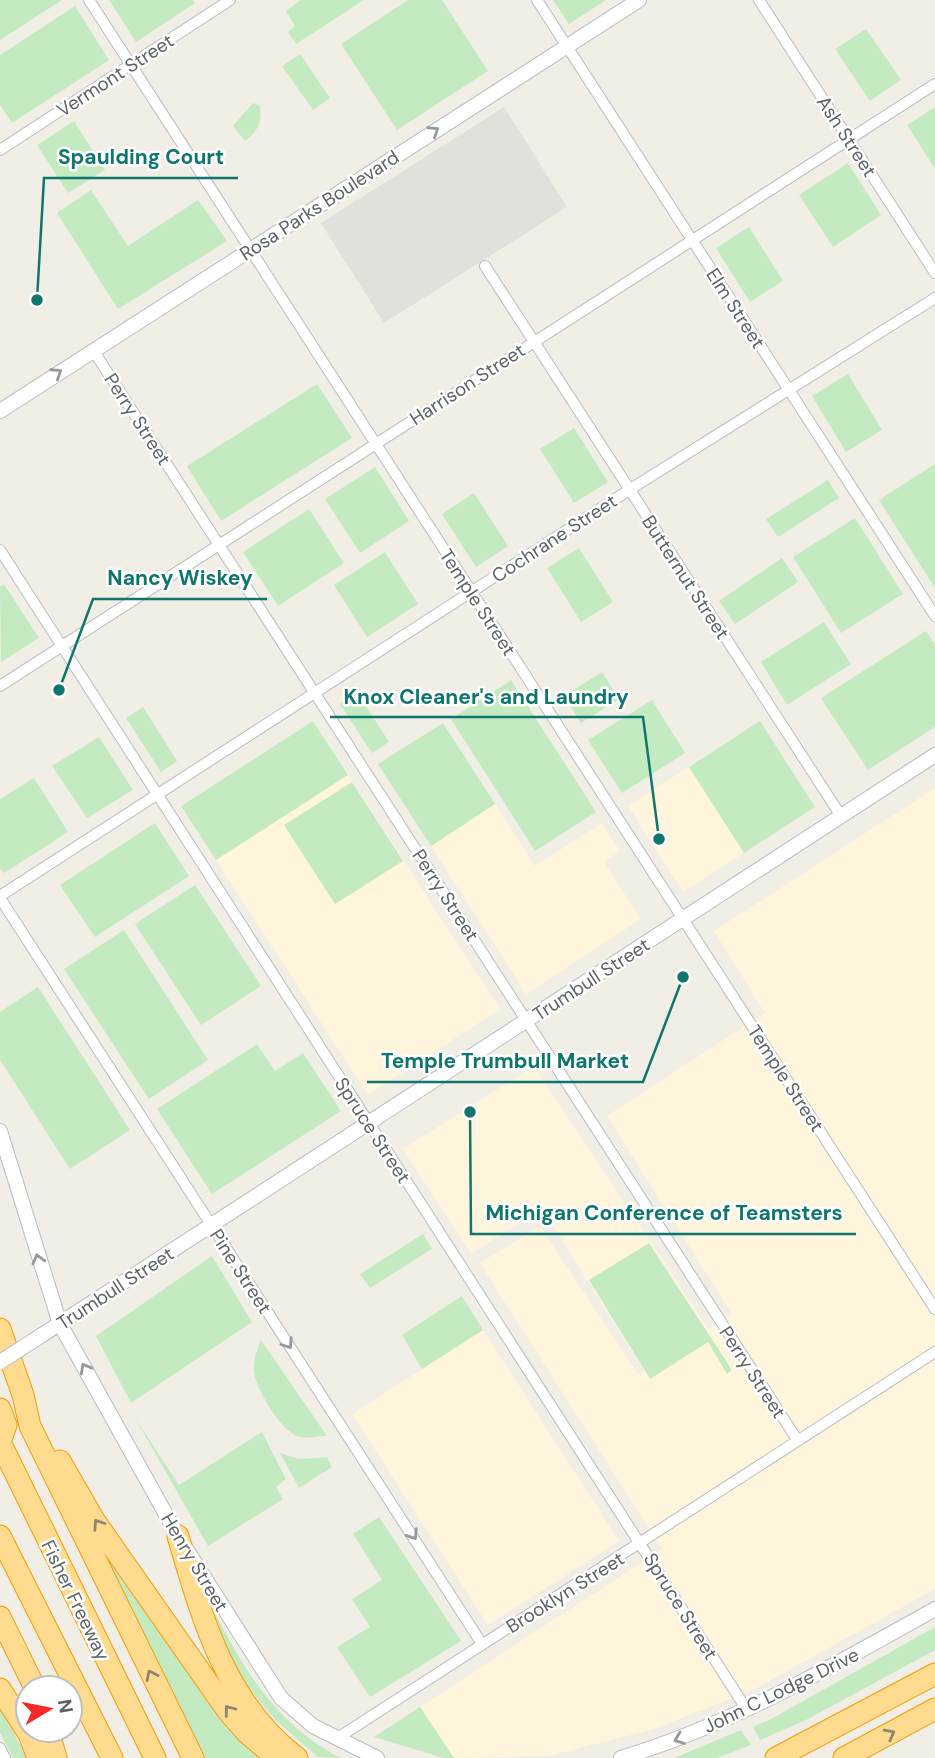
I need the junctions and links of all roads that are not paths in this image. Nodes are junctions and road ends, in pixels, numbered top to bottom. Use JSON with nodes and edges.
{"nodes":[{"id":1,"x":89,"y":0,"type":"edge"},
{"id":2,"x":230,"y":0,"type":"edge"},
{"id":3,"x":537,"y":0,"type":"edge"},
{"id":4,"x":639,"y":0,"type":"edge"},
{"id":5,"x":760,"y":0,"type":"edge"},
{"id":6,"x":566,"y":46,"type":"junction"},
{"id":7,"x":131,"y":65,"type":"junction"},
{"id":8,"x":935,"y":84,"type":"edge"},
{"id":9,"x":849,"y":139,"type":"junction"},
{"id":10,"x":0,"y":150,"type":"edge"},
{"id":11,"x":692,"y":241,"type":"junction"},
{"id":12,"x":250,"y":249,"type":"junction"},
{"id":13,"x":485,"y":266,"type":"dead end"},
{"id":14,"x":935,"y":273,"type":"edge"},
{"id":15,"x":935,"y":298,"type":"edge"},
{"id":16,"x":533,"y":340,"type":"junction"},
{"id":17,"x":93,"y":350,"type":"junction"},
{"id":18,"x":789,"y":391,"type":"junction"},
{"id":19,"x":0,"y":411,"type":"edge"},
{"id":20,"x":376,"y":444,"type":"junction"},
{"id":21,"x":629,"y":490,"type":"junction"},
{"id":22,"x":219,"y":544,"type":"junction"},
{"id":23,"x":0,"y":550,"type":"edge"},
{"id":24,"x":472,"y":592,"type":"junction"},
{"id":25,"x":935,"y":616,"type":"edge"},
{"id":26,"x":62,"y":646,"type":"junction"},
{"id":27,"x":0,"y":686,"type":"edge"},
{"id":28,"x":315,"y":694,"type":"junction"},
{"id":29,"x":935,"y":755,"type":"edge"},
{"id":30,"x":159,"y":796,"type":"junction"},
{"id":31,"x":841,"y":816,"type":"junction"},
{"id":32,"x":0,"y":897,"type":"edge"},
{"id":33,"x":683,"y":919,"type":"junction"},
{"id":34,"x":527,"y":1020,"type":"junction"},
{"id":35,"x":368,"y":1123,"type":"junction"},
{"id":36,"x":0,"y":1131,"type":"edge"},
{"id":37,"x":211,"y":1225,"type":"junction"},
{"id":38,"x":935,"y":1309,"type":"edge"},
{"id":39,"x":60,"y":1324,"type":"junction"},
{"id":40,"x":0,"y":1329,"type":"edge"},
{"id":41,"x":935,"y":1352,"type":"edge"},
{"id":42,"x":0,"y":1362,"type":"edge"},
{"id":43,"x":23,"y":1395,"type":"junction"},
{"id":44,"x":0,"y":1409,"type":"edge"},
{"id":45,"x":798,"y":1441,"type":"junction"},
{"id":46,"x":0,"y":1442,"type":"edge"},
{"id":47,"x":0,"y":1536,"type":"edge"},
{"id":48,"x":178,"y":1536,"type":"junction"},
{"id":49,"x":641,"y":1544,"type":"junction"},
{"id":50,"x":0,"y":1569,"type":"edge"},
{"id":51,"x":935,"y":1609,"type":"edge"},
{"id":52,"x":0,"y":1617,"type":"edge"},
{"id":53,"x":482,"y":1644,"type":"junction"},
{"id":54,"x":28,"y":1674,"type":"edge"},
{"id":55,"x":68,"y":1674,"type":"edge"},
{"id":56,"x":69,"y":1674,"type":"edge"},
{"id":57,"x":935,"y":1674,"type":"edge"},
{"id":58,"x":0,"y":1689,"type":"edge"},
{"id":59,"x":84,"y":1703,"type":"edge"},
{"id":60,"x":935,"y":1709,"type":"edge"},
{"id":61,"x":747,"y":1710,"type":"junction"},
{"id":62,"x":336,"y":1739,"type":"junction"},
{"id":63,"x":0,"y":1748,"type":"edge"},
{"id":64,"x":849,"y":1756,"type":"edge"},
{"id":65,"x":5,"y":1758,"type":"edge"},
{"id":66,"x":38,"y":1758,"type":"edge"},
{"id":67,"x":112,"y":1758,"type":"edge"},
{"id":68,"x":155,"y":1758,"type":"edge"},
{"id":69,"x":193,"y":1758,"type":"edge"},
{"id":70,"x":277,"y":1758,"type":"edge"},
{"id":71,"x":297,"y":1758,"type":"edge"},
{"id":72,"x":377,"y":1758,"type":"edge"},
{"id":73,"x":621,"y":1758,"type":"edge"},
{"id":74,"x":776,"y":1758,"type":"edge"}],
"edges":[{"from":1,"to":7,"type":"street","name":"Temple Street"},
{"from":2,"to":7,"type":"street","name":"Vermont Street"},
{"from":3,"to":6,"type":"street","name":"Elm Street"},
{"from":4,"to":6,"type":"street","name":"Rosa Parks Boulevard"},
{"from":5,"to":9,"type":"street","name":"Ash Street"},
{"from":6,"to":11,"type":"street","name":"Elm Street"},
{"from":12,"to":6,"type":"street","name":"Rosa Parks Boulevard","one_way":true},
{"from":7,"to":10,"type":"street","name":"Vermont Street"},
{"from":7,"to":12,"type":"street","name":"Temple Street"},
{"from":8,"to":9,"type":"street","name":"Harrison Street"},
{"from":9,"to":11,"type":"street","name":"Harrison Street"},
{"from":9,"to":14,"type":"street","name":"Ash Street"},
{"from":11,"to":16,"type":"street","name":"Harrison Street"},
{"from":11,"to":18,"type":"street","name":"Elm Street"},
{"from":12,"to":17,"type":"street","name":"Rosa Parks Boulevard"},
{"from":12,"to":20,"type":"street","name":"Temple Street"},
{"from":13,"to":16,"type":"street","name":"Butternut Street"},
{"from":15,"to":18,"type":"street","name":"Cochrane Street"},
{"from":16,"to":20,"type":"street","name":"Harrison Street"},
{"from":16,"to":21,"type":"street","name":"Butternut Street"},
{"from":19,"to":17,"type":"street","name":"Rosa Parks Boulevard","one_way":true},
{"from":17,"to":22,"type":"street","name":"Perry Street"},
{"from":18,"to":21,"type":"street","name":"Cochrane Street"},
{"from":18,"to":25,"type":"street","name":"Elm Street"},
{"from":20,"to":22,"type":"street","name":"Harrison Street"},
{"from":20,"to":24,"type":"street","name":"Temple Street"},
{"from":21,"to":24,"type":"street","name":"Cochrane Street"},
{"from":21,"to":31,"type":"street","name":"Butternut Street"},
{"from":22,"to":26,"type":"street","name":"Harrison Street"},
{"from":22,"to":28,"type":"street","name":"Perry Street"},
{"from":23,"to":26,"type":"street","name":"Spruce Street"},
{"from":24,"to":28,"type":"street","name":"Cochrane Street"},
{"from":24,"to":33,"type":"street","name":"Temple Street"},
{"from":26,"to":27,"type":"street","name":"Harrison Street"},
{"from":26,"to":30,"type":"street","name":"Spruce Street"},
{"from":28,"to":30,"type":"street","name":"Cochrane Street"},
{"from":28,"to":34,"type":"street","name":"Perry Street"},
{"from":29,"to":31,"type":"street","name":"Trumbull Street"},
{"from":30,"to":32,"type":"street","name":"Cochrane Street"},
{"from":30,"to":35,"type":"street","name":"Spruce Street"},
{"from":31,"to":33,"type":"street","name":"Trumbull Street"},
{"from":32,"to":37,"type":"street","name":"Pine Street"},
{"from":33,"to":34,"type":"street","name":"Trumbull Street"},
{"from":33,"to":38,"type":"street","name":"Temple Street"},
{"from":34,"to":35,"type":"street","name":"Trumbull Street"},
{"from":34,"to":45,"type":"street","name":"Perry Street"},
{"from":35,"to":37,"type":"street","name":"Trumbull Street"},
{"from":35,"to":49,"type":"street","name":"Spruce Street"},
{"from":39,"to":36,"type":"street","name":"Henry Street","one_way":true},
{"from":37,"to":39,"type":"street","name":"Trumbull Street"},
{"from":37,"to":53,"type":"street","name":"Pine Street","one_way":true},
{"from":39,"to":42,"type":"street","name":"Trumbull Street","bridge":true},
{"from":48,"to":39,"type":"street","name":"Henry Street","one_way":true},
{"from":40,"to":43,"type":"highway"},
{"from":41,"to":45,"type":"street","name":"Brooklyn Street"},
{"from":69,"to":43,"type":"highway","one_way":true},
{"from":70,"to":43,"type":"highway","one_way":true},
{"from":44,"to":46,"type":"highway"},
{"from":45,"to":49,"type":"street","name":"Brooklyn Street"},
{"from":46,"to":68,"type":"highway","name":"Fisher Freeway"},
{"from":47,"to":56,"type":"highway","name":"Fisher Freeway"},
{"from":48,"to":62,"type":"street","name":"Henry Street"},
{"from":48,"to":71,"type":"highway"},
{"from":49,"to":53,"type":"street","name":"Brooklyn Street"},
{"from":49,"to":61,"type":"street","name":"Spruce Street"},
{"from":50,"to":55,"type":"highway"},
{"from":51,"to":61,"type":"street","name":"John C Lodge Drive"},
{"from":52,"to":54,"type":"highway"},
{"from":53,"to":62,"type":"street","name":"Brooklyn Street"},
{"from":57,"to":74,"type":"highway"},
{"from":58,"to":66,"type":"highway"},
{"from":59,"to":67,"type":"highway","name":"Fisher Freeway"},
{"from":64,"to":60,"type":"highway","one_way":true},
{"from":61,"to":73,"type":"street","name":"John C Lodge Drive","one_way":true},
{"from":62,"to":72,"type":"street","name":"Henry Street"},
{"from":63,"to":65,"type":"street"}]}
